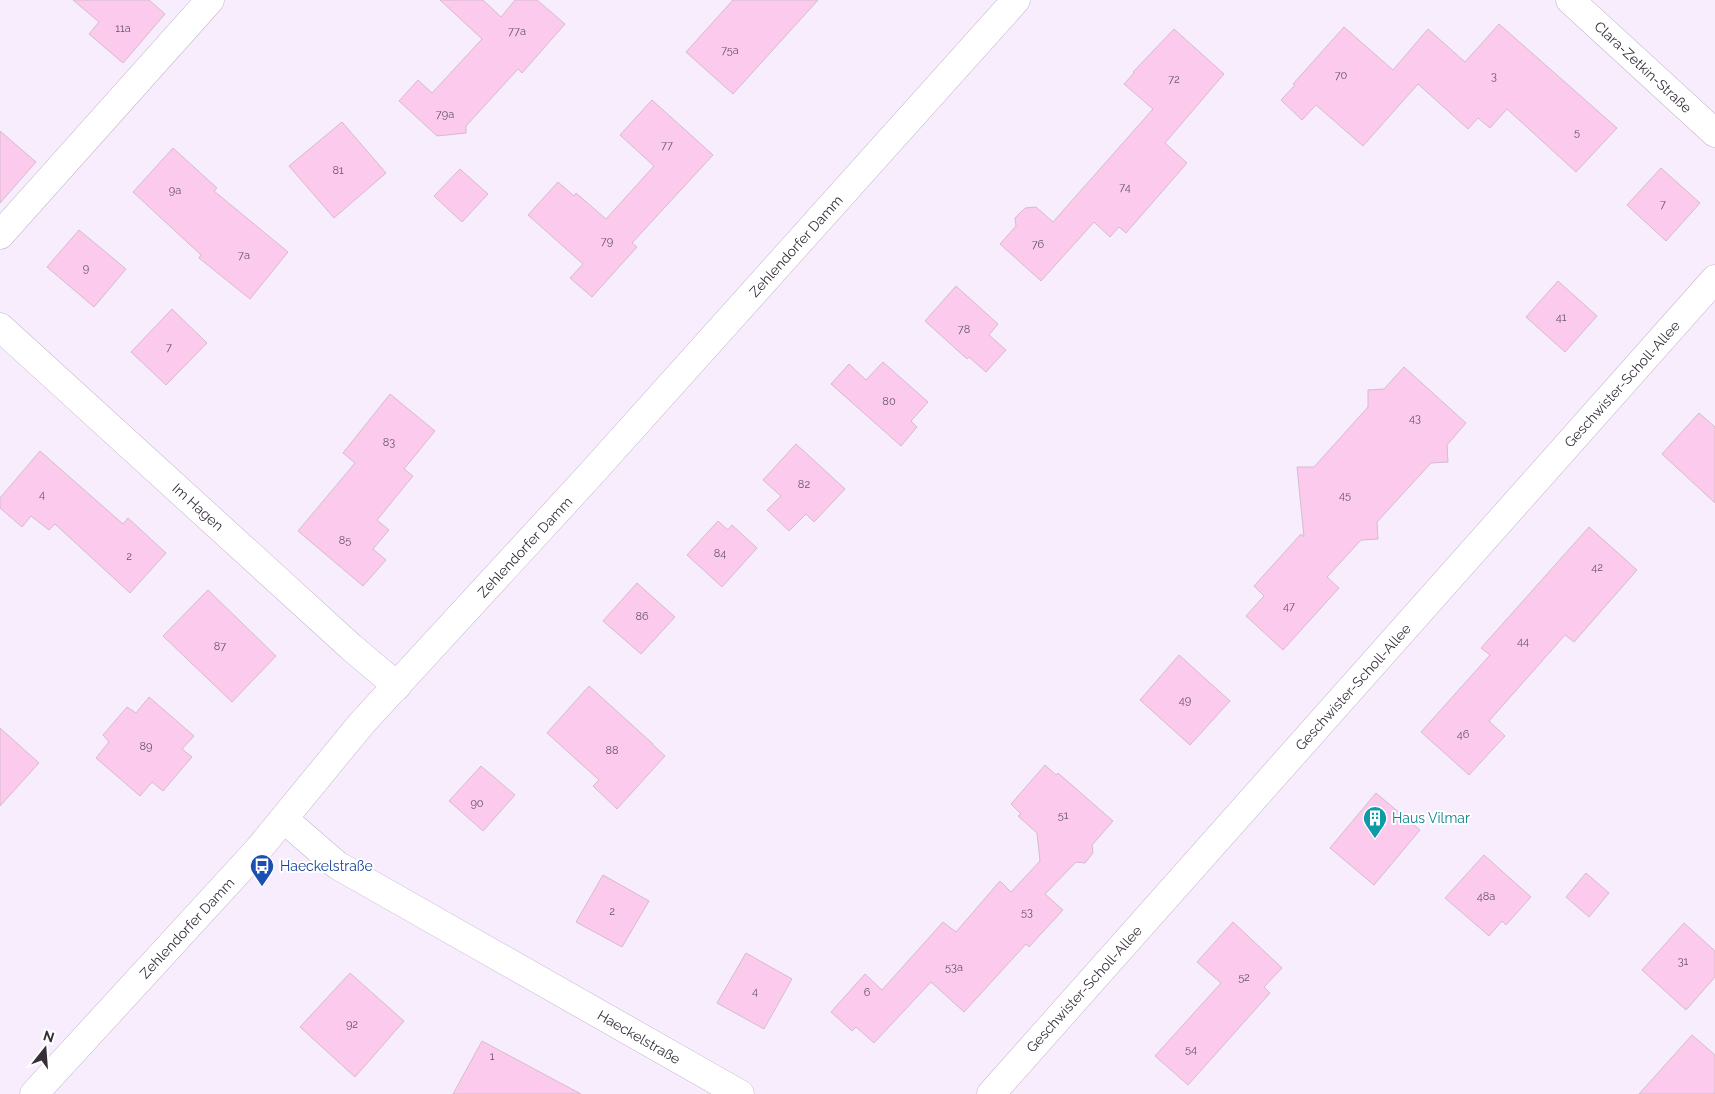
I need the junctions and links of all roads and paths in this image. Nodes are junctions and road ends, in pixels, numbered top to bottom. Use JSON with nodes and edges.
{"nodes":[{"id":1,"x":210,"y":0,"type":"edge"},
{"id":2,"x":1016,"y":0,"type":"edge"},
{"id":3,"x":1570,"y":0,"type":"edge"},
{"id":4,"x":1715,"y":133,"type":"edge"},
{"id":5,"x":0,"y":235,"type":"edge"},
{"id":6,"x":1715,"y":279,"type":"edge"},
{"id":7,"x":0,"y":327,"type":"edge"},
{"id":8,"x":397,"y":686,"type":"junction"},
{"id":9,"x":285,"y":820,"type":"junction"},
{"id":10,"x":34,"y":1094,"type":"edge"},
{"id":11,"x":740,"y":1094,"type":"edge"},
{"id":12,"x":991,"y":1094,"type":"edge"}],
"edges":[{"from":1,"to":5,"type":"street"},
{"from":2,"to":8,"type":"street","name":"Zehlendorfer Damm"},
{"from":3,"to":4,"type":"street","name":"Clara-Zetkin-Straße"},
{"from":6,"to":12,"type":"street","name":"Geschwister-Scholl-Allee"},
{"from":7,"to":8,"type":"street","name":"Im Hagen"},
{"from":8,"to":9,"type":"street","name":"Zehlendorfer Damm"},
{"from":9,"to":10,"type":"street","name":"Zehlendorfer Damm"},
{"from":9,"to":11,"type":"street","name":"Haeckelstraße"}]}
